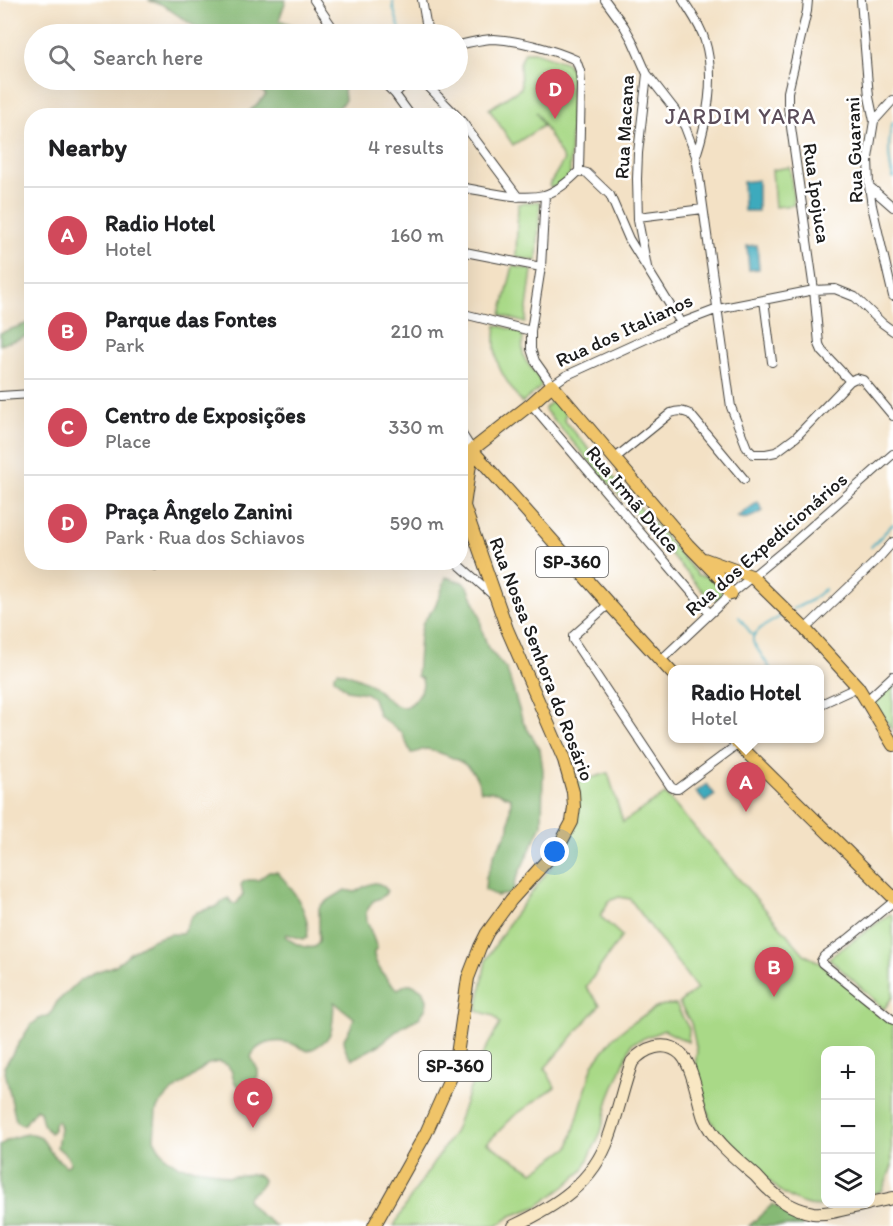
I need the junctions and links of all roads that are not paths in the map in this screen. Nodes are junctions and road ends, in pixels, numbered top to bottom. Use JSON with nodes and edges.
{"nodes":[{"id":1,"x":314,"y":0,"type":"edge"},
{"id":2,"x":422,"y":0,"type":"edge"},
{"id":3,"x":605,"y":0,"type":"edge"},
{"id":4,"x":683,"y":0,"type":"edge"},
{"id":5,"x":808,"y":0,"type":"edge"},
{"id":6,"x":861,"y":0,"type":"edge"},
{"id":7,"x":332,"y":24,"type":"edge"},
{"id":8,"x":426,"y":24,"type":"edge"},
{"id":9,"x":468,"y":43,"type":"edge"},
{"id":10,"x":647,"y":74,"type":"junction"},
{"id":11,"x":391,"y":90,"type":"edge"},
{"id":12,"x":399,"y":90,"type":"edge"},
{"id":13,"x":432,"y":90,"type":"edge"},
{"id":14,"x":395,"y":94,"type":"junction"},
{"id":15,"x":893,"y":100,"type":"edge"},
{"id":16,"x":405,"y":108,"type":"edge"},
{"id":17,"x":449,"y":108,"type":"edge"},
{"id":18,"x":874,"y":121,"type":"junction"},
{"id":19,"x":468,"y":130,"type":"edge"},
{"id":20,"x":696,"y":156,"type":"junction"},
{"id":21,"x":579,"y":171,"type":"junction"},
{"id":22,"x":869,"y":186,"type":"junction"},
{"id":23,"x":468,"y":189,"type":"edge"},
{"id":24,"x":545,"y":195,"type":"junction"},
{"id":25,"x":518,"y":196,"type":"junction"},
{"id":26,"x":893,"y":207,"type":"edge"},
{"id":27,"x":703,"y":209,"type":"junction"},
{"id":28,"x":638,"y":217,"type":"junction"},
{"id":29,"x":468,"y":253,"type":"edge"},
{"id":30,"x":541,"y":267,"type":"junction"},
{"id":31,"x":647,"y":267,"type":"junction"},
{"id":32,"x":814,"y":290,"type":"junction"},
{"id":33,"x":893,"y":296,"type":"edge"},
{"id":34,"x":764,"y":300,"type":"junction"},
{"id":35,"x":718,"y":309,"type":"junction"},
{"id":36,"x":468,"y":315,"type":"edge"},
{"id":37,"x":681,"y":323,"type":"junction"},
{"id":38,"x":531,"y":331,"type":"junction"},
{"id":39,"x":893,"y":331,"type":"edge"},
{"id":40,"x":772,"y":362,"type":"dead end"},
{"id":41,"x":849,"y":381,"type":"junction"},
{"id":42,"x":552,"y":385,"type":"junction"},
{"id":43,"x":24,"y":394,"type":"edge"},
{"id":44,"x":0,"y":396,"type":"edge"},
{"id":45,"x":531,"y":404,"type":"junction"},
{"id":46,"x":893,"y":416,"type":"edge"},
{"id":47,"x":468,"y":444,"type":"edge"},
{"id":48,"x":472,"y":450,"type":"junction"},
{"id":49,"x":893,"y":454,"type":"edge"},
{"id":50,"x":614,"y":459,"type":"junction"},
{"id":51,"x":468,"y":478,"type":"edge"},
{"id":52,"x":744,"y":478,"type":"dead end"},
{"id":53,"x":468,"y":517,"type":"edge"},
{"id":54,"x":893,"y":542,"type":"edge"},
{"id":55,"x":701,"y":557,"type":"junction"},
{"id":56,"x":465,"y":570,"type":"edge"},
{"id":57,"x":752,"y":576,"type":"junction"},
{"id":58,"x":731,"y":594,"type":"junction"},
{"id":59,"x":497,"y":598,"type":"junction"},
{"id":60,"x":609,"y":604,"type":"junction"},
{"id":61,"x":710,"y":614,"type":"junction"},
{"id":62,"x":805,"y":629,"type":"junction"},
{"id":63,"x":661,"y":660,"type":"junction"},
{"id":64,"x":668,"y":668,"type":"edge"},
{"id":65,"x":893,"y":676,"type":"edge"},
{"id":66,"x":858,"y":687,"type":"junction"},
{"id":67,"x":866,"y":701,"type":"junction"},
{"id":68,"x":824,"y":703,"type":"edge"},
{"id":69,"x":733,"y":743,"type":"edge"},
{"id":70,"x":735,"y":743,"type":"edge"},
{"id":71,"x":893,"y":746,"type":"edge"},
{"id":72,"x":893,"y":897,"type":"edge"},
{"id":73,"x":893,"y":902,"type":"edge"},
{"id":74,"x":893,"y":1020,"type":"edge"},
{"id":75,"x":893,"y":1198,"type":"edge"},
{"id":76,"x":875,"y":1202,"type":"edge"},
{"id":77,"x":846,"y":1208,"type":"edge"},
{"id":78,"x":374,"y":1226,"type":"edge"},
{"id":79,"x":514,"y":1226,"type":"edge"}],
"edges":[{"from":1,"to":7,"type":"street"},
{"from":2,"to":8,"type":"street"},
{"from":3,"to":10,"type":"street","name":"Rua Macana"},
{"from":4,"to":20,"type":"street"},
{"from":5,"to":32,"type":"street","name":"Rua Ipojuca"},
{"from":6,"to":18,"type":"street","name":"Rua Guarani"},
{"from":9,"to":21,"type":"street"},
{"from":10,"to":20,"type":"street"},
{"from":10,"to":28,"type":"street","name":"Rua Macana"},
{"from":11,"to":14,"type":"street"},
{"from":12,"to":14,"type":"street"},
{"from":13,"to":17,"type":"street"},
{"from":14,"to":16,"type":"street"},
{"from":15,"to":18,"type":"street"},
{"from":18,"to":22,"type":"street","name":"Rua Guarani"},
{"from":19,"to":25,"type":"street"},
{"from":20,"to":27,"type":"street"},
{"from":21,"to":24,"type":"street"},
{"from":21,"to":31,"type":"street"},
{"from":22,"to":26,"type":"street"},
{"from":22,"to":33,"type":"street","name":"Rua Guarani"},
{"from":23,"to":25,"type":"street"},
{"from":24,"to":25,"type":"street"},
{"from":24,"to":30,"type":"street"},
{"from":27,"to":28,"type":"street"},
{"from":27,"to":35,"type":"street"},
{"from":28,"to":31,"type":"street","name":"Rua Macana"},
{"from":29,"to":30,"type":"street"},
{"from":30,"to":38,"type":"street"},
{"from":31,"to":37,"type":"street"},
{"from":32,"to":34,"type":"street","name":"Rua dos Italianos"},
{"from":32,"to":39,"type":"street","name":"Rua dos Italianos"},
{"from":32,"to":41,"type":"street","name":"Rua Ipojuca"},
{"from":34,"to":35,"type":"street","name":"Rua dos Italianos"},
{"from":34,"to":40,"type":"street"},
{"from":35,"to":37,"type":"street","name":"Rua dos Italianos"},
{"from":35,"to":41,"type":"street"},
{"from":36,"to":38,"type":"street"},
{"from":37,"to":42,"type":"street","name":"Rua dos Italianos"},
{"from":38,"to":42,"type":"street"},
{"from":41,"to":46,"type":"street"},
{"from":42,"to":45,"type":"main road","name":"Rua dos Italianos"},
{"from":42,"to":50,"type":"main road"},
{"from":43,"to":44,"type":"street"},
{"from":45,"to":48,"type":"main road","name":"Rua dos Italianos"},
{"from":45,"to":61,"type":"street","name":"Rua Irmã Dulce"},
{"from":47,"to":48,"type":"street"},
{"from":48,"to":51,"type":"main road","name":"Rua Nossa Senhora do Rosário","number":"SP-360"},
{"from":48,"to":60,"type":"main road","number":"SP-360"},
{"from":49,"to":57,"type":"street","name":"Rua dos Expedicionários"},
{"from":50,"to":52,"type":"street"},
{"from":50,"to":55,"type":"main road"},
{"from":53,"to":59,"type":"main road","name":"Rua Nossa Senhora do Rosário","number":"SP-360"},
{"from":54,"to":62,"type":"street"},
{"from":55,"to":57,"type":"main road"},
{"from":55,"to":58,"type":"main road"},
{"from":56,"to":59,"type":"street"},
{"from":57,"to":58,"type":"street","name":"Rua dos Expedicionários"},
{"from":57,"to":62,"type":"main road"},
{"from":58,"to":61,"type":"street","name":"Rua dos Expedicionários"},
{"from":59,"to":78,"type":"main road","name":"Rua Nossa Senhora do Rosário","number":"SP-360"},
{"from":60,"to":63,"type":"main road","number":"SP-360"},
{"from":60,"to":69,"type":"street"},
{"from":61,"to":63,"type":"street","name":"Rua dos Expedicionários"},
{"from":62,"to":66,"type":"main road"},
{"from":63,"to":64,"type":"main road","number":"SP-360"},
{"from":65,"to":67,"type":"street"},
{"from":66,"to":67,"type":"main road"},
{"from":66,"to":68,"type":"street"},
{"from":67,"to":71,"type":"main road"},
{"from":70,"to":72,"type":"main road"},
{"from":73,"to":74,"type":"street"},
{"from":75,"to":76,"type":"street"},
{"from":77,"to":79,"type":"street"}]}
